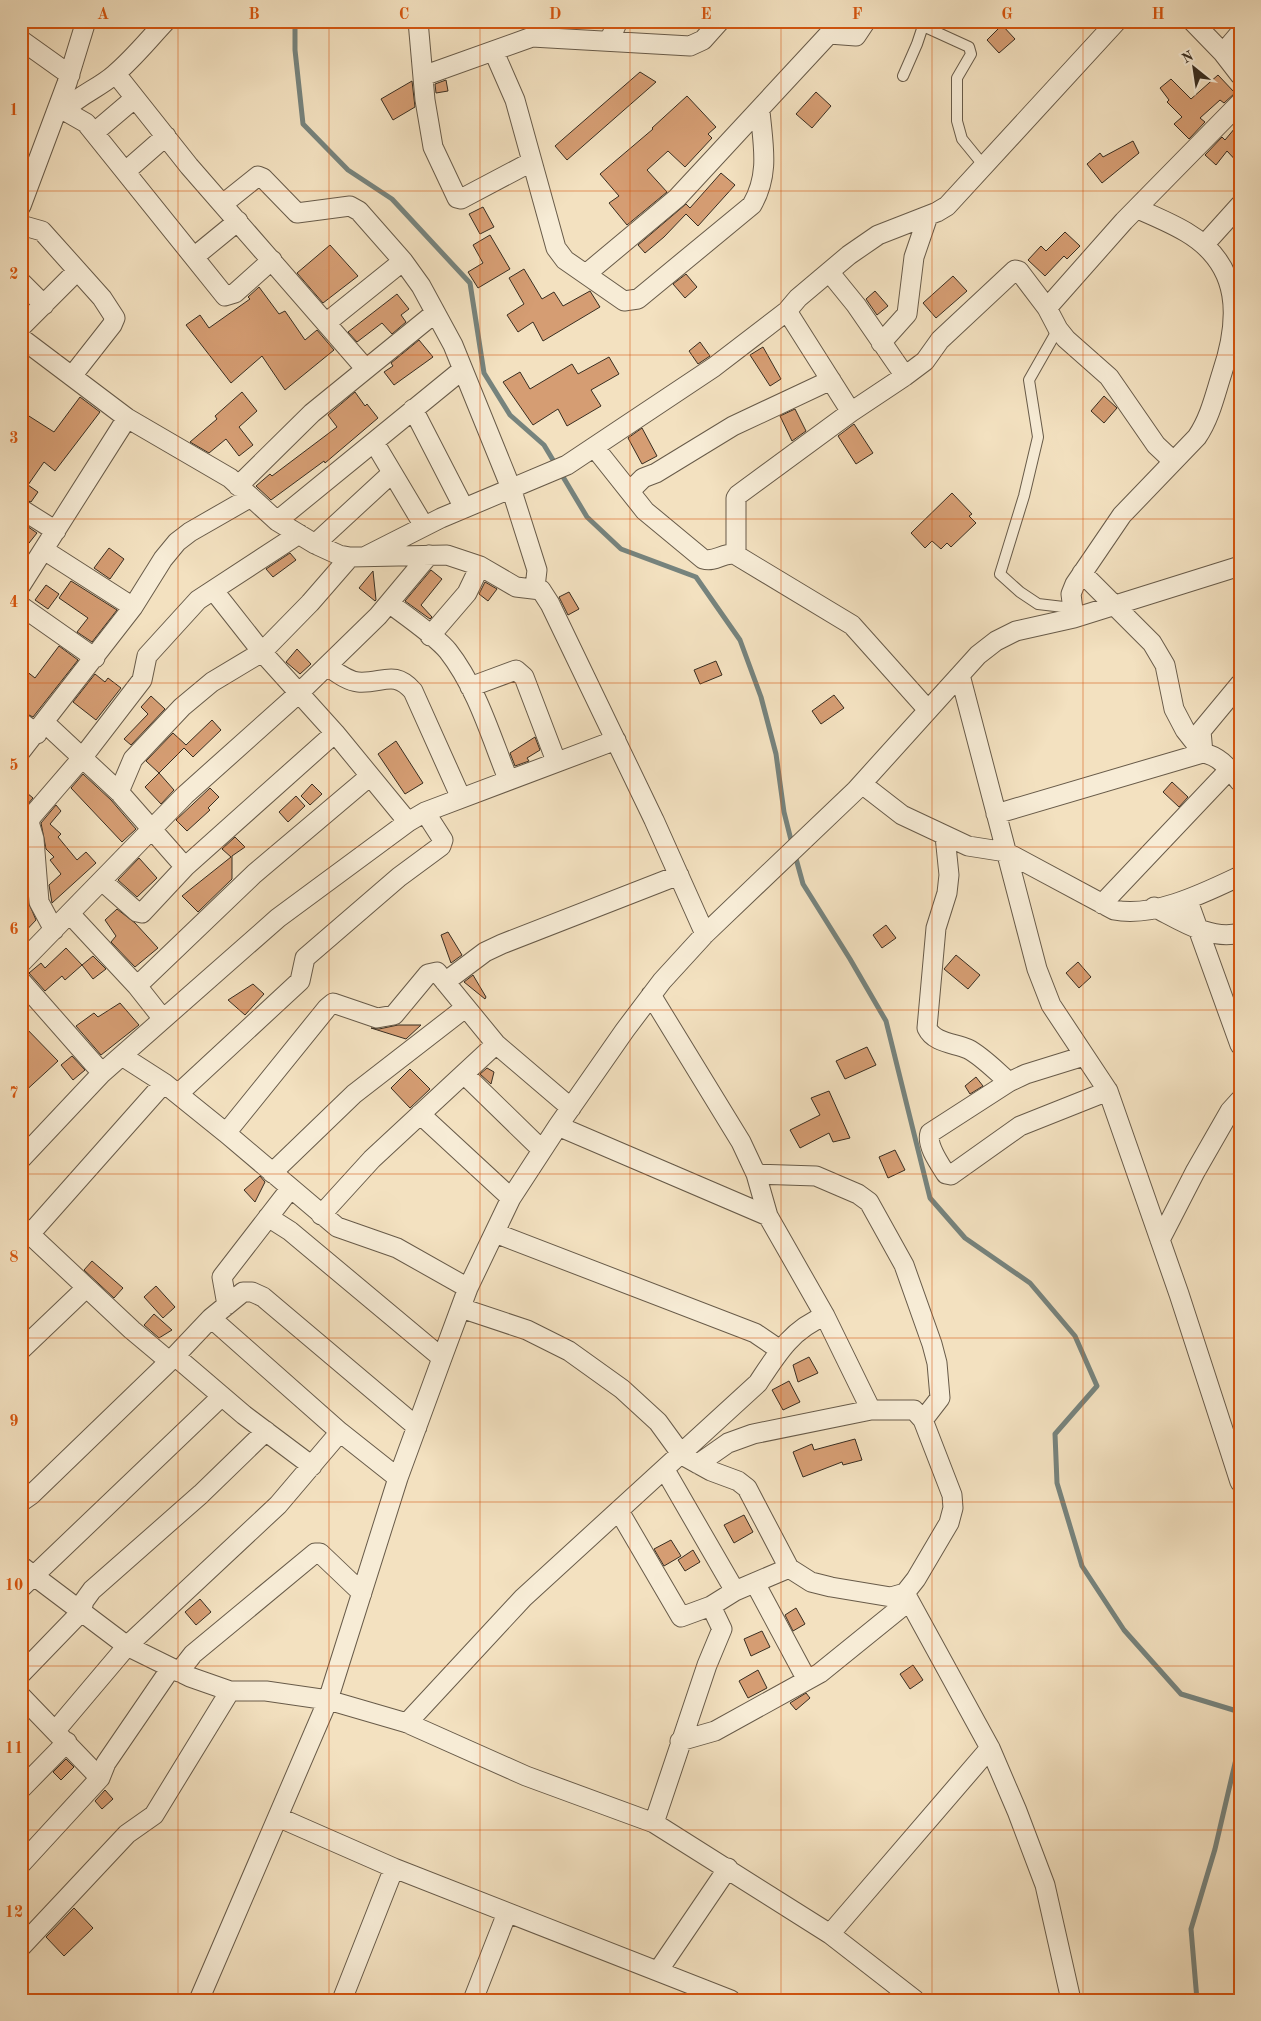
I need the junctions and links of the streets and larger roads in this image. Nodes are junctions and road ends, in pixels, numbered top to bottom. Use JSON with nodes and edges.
{"nodes":[{"id":1,"x":166,"y":21,"type":"edge"},
{"id":2,"x":418,"y":21,"type":"edge"},
{"id":3,"x":618,"y":21,"type":"edge"},
{"id":4,"x":720,"y":21,"type":"edge"},
{"id":5,"x":866,"y":21,"type":"edge"},
{"id":6,"x":1117,"y":21,"type":"edge"},
{"id":7,"x":1192,"y":21,"type":"edge"},
{"id":8,"x":85,"y":22,"type":"edge"},
{"id":9,"x":1240,"y":33,"type":"edge"},
{"id":10,"x":609,"y":41,"type":"junction"},
{"id":11,"x":23,"y":45,"type":"edge"},
{"id":12,"x":494,"y":52,"type":"junction"},
{"id":13,"x":1223,"y":53,"type":"junction"},
{"id":14,"x":116,"y":74,"type":"junction"},
{"id":15,"x":70,"y":75,"type":"junction"},
{"id":16,"x":423,"y":76,"type":"junction"},
{"id":17,"x":1240,"y":76,"type":"edge"},
{"id":18,"x":136,"y":98,"type":"junction"},
{"id":19,"x":1240,"y":103,"type":"edge"},
{"id":20,"x":62,"y":109,"type":"junction"},
{"id":21,"x":760,"y":111,"type":"junction"},
{"id":22,"x":94,"y":132,"type":"junction"},
{"id":23,"x":166,"y":136,"type":"junction"},
{"id":24,"x":531,"y":162,"type":"junction"},
{"id":25,"x":126,"y":171,"type":"junction"},
{"id":26,"x":25,"y":181,"type":"edge"},
{"id":27,"x":223,"y":204,"type":"junction"},
{"id":28,"x":1240,"y":205,"type":"edge"},
{"id":29,"x":21,"y":206,"type":"edge"},
{"id":30,"x":1138,"y":209,"type":"junction"},
{"id":31,"x":928,"y":216,"type":"junction"},
{"id":32,"x":238,"y":221,"type":"junction"},
{"id":33,"x":21,"y":225,"type":"edge"},
{"id":34,"x":1204,"y":245,"type":"junction"},
{"id":35,"x":194,"y":257,"type":"junction"},
{"id":36,"x":272,"y":260,"type":"junction"},
{"id":37,"x":403,"y":261,"type":"junction"},
{"id":38,"x":77,"y":271,"type":"junction"},
{"id":39,"x":830,"y":273,"type":"junction"},
{"id":40,"x":586,"y":274,"type":"junction"},
{"id":41,"x":21,"y":282,"type":"edge"},
{"id":42,"x":44,"y":305,"type":"junction"},
{"id":43,"x":1047,"y":308,"type":"junction"},
{"id":44,"x":787,"y":311,"type":"junction"},
{"id":45,"x":435,"y":313,"type":"junction"},
{"id":46,"x":326,"y":322,"type":"junction"},
{"id":47,"x":21,"y":327,"type":"edge"},
{"id":48,"x":21,"y":338,"type":"edge"},
{"id":49,"x":881,"y":343,"type":"junction"},
{"id":50,"x":365,"y":368,"type":"junction"},
{"id":51,"x":462,"y":370,"type":"junction"},
{"id":52,"x":72,"y":376,"type":"junction"},
{"id":53,"x":905,"y":376,"type":"junction"},
{"id":54,"x":831,"y":380,"type":"junction"},
{"id":55,"x":413,"y":409,"type":"junction"},
{"id":56,"x":851,"y":412,"type":"junction"},
{"id":57,"x":127,"y":418,"type":"junction"},
{"id":58,"x":374,"y":442,"type":"junction"},
{"id":59,"x":595,"y":448,"type":"junction"},
{"id":60,"x":1173,"y":462,"type":"junction"},
{"id":61,"x":392,"y":473,"type":"junction"},
{"id":62,"x":511,"y":488,"type":"junction"},
{"id":63,"x":245,"y":491,"type":"junction"},
{"id":64,"x":630,"y":491,"type":"junction"},
{"id":65,"x":464,"y":508,"type":"junction"},
{"id":66,"x":21,"y":509,"type":"edge"},
{"id":67,"x":278,"y":521,"type":"junction"},
{"id":68,"x":424,"y":526,"type":"junction"},
{"id":69,"x":56,"y":531,"type":"junction"},
{"id":70,"x":299,"y":534,"type":"junction"},
{"id":71,"x":316,"y":544,"type":"junction"},
{"id":72,"x":44,"y":550,"type":"junction"},
{"id":73,"x":429,"y":555,"type":"junction"},
{"id":74,"x":736,"y":555,"type":"junction"},
{"id":75,"x":357,"y":557,"type":"junction"},
{"id":76,"x":480,"y":566,"type":"junction"},
{"id":77,"x":1240,"y":566,"type":"edge"},
{"id":78,"x":1082,"y":573,"type":"junction"},
{"id":79,"x":21,"y":585,"type":"edge"},
{"id":80,"x":535,"y":588,"type":"junction"},
{"id":81,"x":214,"y":590,"type":"junction"},
{"id":82,"x":389,"y":603,"type":"junction"},
{"id":83,"x":1114,"y":605,"type":"junction"},
{"id":84,"x":21,"y":606,"type":"edge"},
{"id":85,"x":133,"y":608,"type":"junction"},
{"id":86,"x":1073,"y":613,"type":"junction"},
{"id":87,"x":430,"y":636,"type":"junction"},
{"id":88,"x":262,"y":652,"type":"junction"},
{"id":89,"x":95,"y":658,"type":"junction"},
{"id":90,"x":327,"y":666,"type":"junction"},
{"id":91,"x":960,"y":675,"type":"junction"},
{"id":92,"x":1240,"y":684,"type":"edge"},
{"id":93,"x":470,"y":687,"type":"junction"},
{"id":94,"x":299,"y":693,"type":"junction"},
{"id":95,"x":928,"y":710,"type":"junction"},
{"id":96,"x":21,"y":722,"type":"edge"},
{"id":97,"x":41,"y":728,"type":"junction"},
{"id":98,"x":335,"y":733,"type":"junction"},
{"id":99,"x":616,"y":740,"type":"junction"},
{"id":100,"x":21,"y":752,"type":"edge"},
{"id":101,"x":1202,"y":753,"type":"junction"},
{"id":102,"x":82,"y":758,"type":"junction"},
{"id":103,"x":556,"y":761,"type":"junction"},
{"id":104,"x":370,"y":776,"type":"junction"},
{"id":105,"x":1234,"y":776,"type":"edge"},
{"id":106,"x":508,"y":779,"type":"junction"},
{"id":107,"x":862,"y":784,"type":"junction"},
{"id":108,"x":119,"y":792,"type":"junction"},
{"id":109,"x":461,"y":798,"type":"junction"},
{"id":110,"x":425,"y":812,"type":"junction"},
{"id":111,"x":996,"y":814,"type":"junction"},
{"id":112,"x":408,"y":822,"type":"junction"},
{"id":113,"x":152,"y":830,"type":"junction"},
{"id":114,"x":945,"y":836,"type":"junction"},
{"id":115,"x":1006,"y":852,"type":"junction"},
{"id":116,"x":186,"y":867,"type":"junction"},
{"id":117,"x":679,"y":875,"type":"junction"},
{"id":118,"x":1240,"y":876,"type":"edge"},
{"id":119,"x":102,"y":881,"type":"junction"},
{"id":120,"x":1188,"y":901,"type":"junction"},
{"id":121,"x":1102,"y":904,"type":"junction"},
{"id":122,"x":1154,"y":907,"type":"junction"},
{"id":123,"x":70,"y":914,"type":"junction"},
{"id":124,"x":54,"y":930,"type":"junction"},
{"id":125,"x":1199,"y":930,"type":"junction"},
{"id":126,"x":1240,"y":933,"type":"edge"},
{"id":127,"x":705,"y":934,"type":"junction"},
{"id":128,"x":21,"y":963,"type":"edge"},
{"id":129,"x":21,"y":982,"type":"edge"},
{"id":130,"x":445,"y":982,"type":"junction"},
{"id":131,"x":137,"y":986,"type":"junction"},
{"id":132,"x":651,"y":995,"type":"junction"},
{"id":133,"x":465,"y":1008,"type":"junction"},
{"id":134,"x":164,"y":1019,"type":"junction"},
{"id":135,"x":496,"y":1044,"type":"junction"},
{"id":136,"x":1240,"y":1045,"type":"edge"},
{"id":137,"x":122,"y":1056,"type":"junction"},
{"id":138,"x":1084,"y":1056,"type":"junction"},
{"id":139,"x":102,"y":1073,"type":"junction"},
{"id":140,"x":464,"y":1074,"type":"junction"},
{"id":141,"x":1009,"y":1082,"type":"junction"},
{"id":142,"x":171,"y":1089,"type":"junction"},
{"id":143,"x":1108,"y":1091,"type":"junction"},
{"id":144,"x":1240,"y":1100,"type":"edge"},
{"id":145,"x":571,"y":1108,"type":"junction"},
{"id":146,"x":420,"y":1114,"type":"junction"},
{"id":147,"x":558,"y":1126,"type":"junction"},
{"id":148,"x":226,"y":1133,"type":"junction"},
{"id":149,"x":542,"y":1150,"type":"junction"},
{"id":150,"x":21,"y":1159,"type":"edge"},
{"id":151,"x":272,"y":1173,"type":"junction"},
{"id":152,"x":756,"y":1174,"type":"junction"},
{"id":153,"x":290,"y":1188,"type":"junction"},
{"id":154,"x":511,"y":1198,"type":"junction"},
{"id":155,"x":321,"y":1215,"type":"junction"},
{"id":156,"x":768,"y":1216,"type":"junction"},
{"id":157,"x":268,"y":1217,"type":"junction"},
{"id":158,"x":25,"y":1230,"type":"edge"},
{"id":159,"x":495,"y":1233,"type":"junction"},
{"id":160,"x":1160,"y":1240,"type":"junction"},
{"id":161,"x":86,"y":1288,"type":"junction"},
{"id":162,"x":468,"y":1288,"type":"junction"},
{"id":163,"x":227,"y":1305,"type":"junction"},
{"id":164,"x":461,"y":1308,"type":"junction"},
{"id":165,"x":825,"y":1316,"type":"junction"},
{"id":166,"x":211,"y":1318,"type":"junction"},
{"id":167,"x":21,"y":1350,"type":"edge"},
{"id":168,"x":780,"y":1350,"type":"junction"},
{"id":169,"x":442,"y":1358,"type":"junction"},
{"id":170,"x":172,"y":1359,"type":"junction"},
{"id":171,"x":222,"y":1396,"type":"junction"},
{"id":172,"x":870,"y":1410,"type":"junction"},
{"id":173,"x":923,"y":1420,"type":"junction"},
{"id":174,"x":417,"y":1427,"type":"junction"},
{"id":175,"x":266,"y":1431,"type":"junction"},
{"id":176,"x":340,"y":1432,"type":"junction"},
{"id":177,"x":1235,"y":1452,"type":"edge"},
{"id":178,"x":690,"y":1459,"type":"junction"},
{"id":179,"x":312,"y":1466,"type":"junction"},
{"id":180,"x":665,"y":1470,"type":"junction"},
{"id":181,"x":398,"y":1478,"type":"junction"},
{"id":182,"x":1240,"y":1482,"type":"edge"},
{"id":183,"x":21,"y":1502,"type":"edge"},
{"id":184,"x":619,"y":1511,"type":"junction"},
{"id":185,"x":789,"y":1568,"type":"junction"},
{"id":186,"x":25,"y":1577,"type":"edge"},
{"id":187,"x":755,"y":1583,"type":"junction"},
{"id":188,"x":735,"y":1591,"type":"junction"},
{"id":189,"x":362,"y":1593,"type":"junction"},
{"id":190,"x":907,"y":1597,"type":"junction"},
{"id":191,"x":711,"y":1606,"type":"junction"},
{"id":192,"x":81,"y":1612,"type":"junction"},
{"id":193,"x":126,"y":1646,"type":"junction"},
{"id":194,"x":175,"y":1670,"type":"junction"},
{"id":195,"x":21,"y":1674,"type":"edge"},
{"id":196,"x":807,"y":1680,"type":"junction"},
{"id":197,"x":230,"y":1691,"type":"junction"},
{"id":198,"x":21,"y":1696,"type":"edge"},
{"id":199,"x":328,"y":1700,"type":"junction"},
{"id":200,"x":407,"y":1724,"type":"junction"},
{"id":201,"x":62,"y":1736,"type":"junction"},
{"id":202,"x":680,"y":1741,"type":"junction"},
{"id":203,"x":990,"y":1748,"type":"junction"},
{"id":204,"x":100,"y":1778,"type":"junction"},
{"id":205,"x":21,"y":1789,"type":"edge"},
{"id":206,"x":280,"y":1818,"type":"junction"},
{"id":207,"x":654,"y":1822,"type":"junction"},
{"id":208,"x":21,"y":1864,"type":"edge"},
{"id":209,"x":394,"y":1868,"type":"junction"},
{"id":210,"x":728,"y":1868,"type":"junction"},
{"id":211,"x":507,"y":1913,"type":"junction"},
{"id":212,"x":830,"y":1934,"type":"junction"},
{"id":213,"x":21,"y":1947,"type":"edge"},
{"id":214,"x":658,"y":1971,"type":"junction"},
{"id":215,"x":199,"y":2000,"type":"edge"},
{"id":216,"x":342,"y":2000,"type":"edge"},
{"id":217,"x":473,"y":2000,"type":"edge"},
{"id":218,"x":731,"y":2000,"type":"edge"},
{"id":219,"x":915,"y":2000,"type":"edge"},
{"id":220,"x":1071,"y":2000,"type":"edge"}],
"edges":[{"from":1,"to":14,"type":"street"},
{"from":2,"to":16,"type":"street"},
{"from":3,"to":10,"type":"street"},
{"from":4,"to":10,"type":"street"},
{"from":5,"to":21,"type":"street"},
{"from":6,"to":31,"type":"street"},
{"from":7,"to":13,"type":"street"},
{"from":8,"to":15,"type":"street"},
{"from":9,"to":13,"type":"street"},
{"from":10,"to":12,"type":"street"},
{"from":11,"to":15,"type":"street"},
{"from":12,"to":16,"type":"street"},
{"from":12,"to":24,"type":"street"},
{"from":13,"to":17,"type":"street"},
{"from":14,"to":18,"type":"street"},
{"from":14,"to":20,"type":"street"},
{"from":15,"to":20,"type":"street"},
{"from":16,"to":24,"type":"street"},
{"from":18,"to":22,"type":"street"},
{"from":18,"to":23,"type":"street"},
{"from":19,"to":30,"type":"street"},
{"from":20,"to":22,"type":"street"},
{"from":20,"to":26,"type":"street"},
{"from":21,"to":40,"type":"street"},
{"from":21,"to":40,"type":"street"},
{"from":22,"to":25,"type":"street"},
{"from":23,"to":25,"type":"street"},
{"from":23,"to":27,"type":"street"},
{"from":24,"to":40,"type":"street"},
{"from":25,"to":35,"type":"street"},
{"from":26,"to":29,"type":"street"},
{"from":27,"to":32,"type":"street"},
{"from":27,"to":37,"type":"street"},
{"from":28,"to":34,"type":"street"},
{"from":30,"to":34,"type":"street"},
{"from":30,"to":43,"type":"street"},
{"from":31,"to":39,"type":"street"},
{"from":31,"to":49,"type":"street"},
{"from":32,"to":35,"type":"street"},
{"from":32,"to":36,"type":"street"},
{"from":33,"to":38,"type":"street"},
{"from":34,"to":60,"type":"street"},
{"from":35,"to":36,"type":"street"},
{"from":36,"to":46,"type":"street"},
{"from":37,"to":45,"type":"street"},
{"from":37,"to":46,"type":"street"},
{"from":38,"to":42,"type":"street"},
{"from":38,"to":52,"type":"street"},
{"from":39,"to":44,"type":"street"},
{"from":39,"to":49,"type":"street"},
{"from":41,"to":42,"type":"street"},
{"from":42,"to":47,"type":"street"},
{"from":43,"to":53,"type":"street"},
{"from":43,"to":60,"type":"street"},
{"from":44,"to":54,"type":"street"},
{"from":44,"to":59,"type":"street"},
{"from":45,"to":50,"type":"street"},
{"from":45,"to":51,"type":"street"},
{"from":46,"to":50,"type":"street"},
{"from":48,"to":52,"type":"street"},
{"from":49,"to":53,"type":"street"},
{"from":50,"to":63,"type":"street"},
{"from":51,"to":55,"type":"street"},
{"from":51,"to":62,"type":"street"},
{"from":52,"to":57,"type":"street"},
{"from":53,"to":56,"type":"street"},
{"from":54,"to":56,"type":"street"},
{"from":54,"to":64,"type":"street"},
{"from":55,"to":58,"type":"street"},
{"from":55,"to":65,"type":"street"},
{"from":56,"to":74,"type":"street"},
{"from":57,"to":63,"type":"street"},
{"from":57,"to":69,"type":"street"},
{"from":58,"to":61,"type":"street"},
{"from":58,"to":67,"type":"street"},
{"from":59,"to":62,"type":"street"},
{"from":59,"to":64,"type":"street"},
{"from":60,"to":78,"type":"street"},
{"from":61,"to":68,"type":"street"},
{"from":61,"to":71,"type":"street"},
{"from":62,"to":65,"type":"street"},
{"from":62,"to":80,"type":"street"},
{"from":63,"to":67,"type":"street"},
{"from":63,"to":85,"type":"street"},
{"from":64,"to":74,"type":"street"},
{"from":65,"to":68,"type":"street"},
{"from":66,"to":69,"type":"street"},
{"from":67,"to":70,"type":"street"},
{"from":68,"to":75,"type":"street"},
{"from":69,"to":72,"type":"street"},
{"from":70,"to":71,"type":"street"},
{"from":70,"to":81,"type":"street"},
{"from":71,"to":75,"type":"street"},
{"from":72,"to":79,"type":"street"},
{"from":72,"to":85,"type":"street"},
{"from":73,"to":75,"type":"street"},
{"from":73,"to":76,"type":"street"},
{"from":73,"to":82,"type":"street"},
{"from":74,"to":95,"type":"street"},
{"from":75,"to":88,"type":"street"},
{"from":76,"to":80,"type":"street"},
{"from":76,"to":87,"type":"street"},
{"from":77,"to":83,"type":"street"},
{"from":78,"to":83,"type":"street"},
{"from":78,"to":86,"type":"street"},
{"from":80,"to":99,"type":"street"},
{"from":81,"to":88,"type":"street"},
{"from":81,"to":102,"type":"street"},
{"from":82,"to":87,"type":"street"},
{"from":82,"to":90,"type":"street"},
{"from":83,"to":86,"type":"street"},
{"from":83,"to":101,"type":"street"},
{"from":84,"to":89,"type":"street"},
{"from":85,"to":89,"type":"street"},
{"from":86,"to":91,"type":"street"},
{"from":87,"to":93,"type":"street"},
{"from":88,"to":94,"type":"street"},
{"from":88,"to":108,"type":"street"},
{"from":89,"to":97,"type":"street"},
{"from":90,"to":94,"type":"street"},
{"from":90,"to":109,"type":"street"},
{"from":91,"to":95,"type":"street"},
{"from":91,"to":111,"type":"street"},
{"from":92,"to":101,"type":"street"},
{"from":93,"to":103,"type":"street"},
{"from":93,"to":106,"type":"street"},
{"from":94,"to":98,"type":"street"},
{"from":94,"to":113,"type":"street"},
{"from":95,"to":107,"type":"street"},
{"from":96,"to":97,"type":"street"},
{"from":97,"to":100,"type":"street"},
{"from":97,"to":102,"type":"street"},
{"from":98,"to":104,"type":"street"},
{"from":98,"to":116,"type":"street"},
{"from":99,"to":103,"type":"street"},
{"from":99,"to":117,"type":"street"},
{"from":101,"to":105,"type":"street"},
{"from":101,"to":111,"type":"street"},
{"from":102,"to":108,"type":"street"},
{"from":102,"to":124,"type":"street"},
{"from":103,"to":106,"type":"street"},
{"from":104,"to":112,"type":"street"},
{"from":104,"to":131,"type":"street"},
{"from":105,"to":121,"type":"street"},
{"from":106,"to":109,"type":"street"},
{"from":107,"to":114,"type":"street"},
{"from":107,"to":127,"type":"street"},
{"from":108,"to":113,"type":"street"},
{"from":109,"to":110,"type":"street"},
{"from":110,"to":112,"type":"street"},
{"from":110,"to":142,"type":"street"},
{"from":111,"to":115,"type":"street"},
{"from":112,"to":134,"type":"street"},
{"from":113,"to":116,"type":"street"},
{"from":113,"to":119,"type":"street"},
{"from":114,"to":115,"type":"street"},
{"from":114,"to":141,"type":"street"},
{"from":115,"to":121,"type":"street"},
{"from":115,"to":138,"type":"street"},
{"from":116,"to":119,"type":"street"},
{"from":117,"to":127,"type":"street"},
{"from":117,"to":130,"type":"street"},
{"from":118,"to":120,"type":"street"},
{"from":119,"to":123,"type":"street"},
{"from":120,"to":122,"type":"street"},
{"from":120,"to":125,"type":"street"},
{"from":121,"to":122,"type":"street"},
{"from":122,"to":125,"type":"street"},
{"from":123,"to":124,"type":"street"},
{"from":123,"to":131,"type":"street"},
{"from":124,"to":128,"type":"street"},
{"from":125,"to":126,"type":"street"},
{"from":125,"to":136,"type":"street"},
{"from":127,"to":132,"type":"street"},
{"from":129,"to":139,"type":"street"},
{"from":130,"to":133,"type":"street"},
{"from":130,"to":148,"type":"street"},
{"from":131,"to":134,"type":"street"},
{"from":132,"to":145,"type":"street"},
{"from":132,"to":152,"type":"street"},
{"from":133,"to":135,"type":"street"},
{"from":133,"to":151,"type":"street"},
{"from":134,"to":137,"type":"street"},
{"from":135,"to":140,"type":"street"},
{"from":135,"to":145,"type":"street"},
{"from":137,"to":139,"type":"street"},
{"from":137,"to":142,"type":"street"},
{"from":138,"to":141,"type":"street"},
{"from":138,"to":143,"type":"street"},
{"from":139,"to":150,"type":"street"},
{"from":140,"to":146,"type":"street"},
{"from":140,"to":149,"type":"street"},
{"from":141,"to":143,"type":"street"},
{"from":142,"to":148,"type":"street"},
{"from":142,"to":158,"type":"street"},
{"from":143,"to":160,"type":"street"},
{"from":144,"to":160,"type":"street"},
{"from":145,"to":147,"type":"street"},
{"from":146,"to":154,"type":"street"},
{"from":146,"to":155,"type":"street"},
{"from":147,"to":149,"type":"street"},
{"from":147,"to":156,"type":"street"},
{"from":148,"to":151,"type":"street"},
{"from":149,"to":154,"type":"street"},
{"from":151,"to":153,"type":"street"},
{"from":152,"to":156,"type":"street"},
{"from":152,"to":173,"type":"street"},
{"from":153,"to":155,"type":"street"},
{"from":153,"to":157,"type":"street"},
{"from":154,"to":159,"type":"street"},
{"from":155,"to":162,"type":"street"},
{"from":156,"to":165,"type":"street"},
{"from":157,"to":163,"type":"street"},
{"from":157,"to":169,"type":"street"},
{"from":158,"to":161,"type":"street"},
{"from":159,"to":162,"type":"street"},
{"from":159,"to":168,"type":"street"},
{"from":160,"to":177,"type":"street"},
{"from":161,"to":167,"type":"street"},
{"from":161,"to":170,"type":"street"},
{"from":162,"to":164,"type":"street"},
{"from":163,"to":166,"type":"street"},
{"from":163,"to":174,"type":"street"},
{"from":164,"to":169,"type":"street"},
{"from":164,"to":178,"type":"street"},
{"from":165,"to":168,"type":"street"},
{"from":165,"to":172,"type":"street"},
{"from":166,"to":170,"type":"street"},
{"from":166,"to":176,"type":"street"},
{"from":168,"to":178,"type":"street"},
{"from":169,"to":174,"type":"street"},
{"from":170,"to":171,"type":"street"},
{"from":170,"to":183,"type":"street"},
{"from":171,"to":175,"type":"street"},
{"from":171,"to":186,"type":"street"},
{"from":172,"to":173,"type":"street"},
{"from":172,"to":178,"type":"street"},
{"from":173,"to":190,"type":"street"},
{"from":174,"to":181,"type":"street"},
{"from":175,"to":179,"type":"street"},
{"from":175,"to":192,"type":"street"},
{"from":176,"to":179,"type":"street"},
{"from":176,"to":181,"type":"street"},
{"from":177,"to":182,"type":"street"},
{"from":178,"to":180,"type":"street"},
{"from":178,"to":185,"type":"street"},
{"from":179,"to":193,"type":"street"},
{"from":180,"to":184,"type":"street"},
{"from":180,"to":188,"type":"street"},
{"from":181,"to":189,"type":"street"},
{"from":184,"to":191,"type":"street"},
{"from":184,"to":200,"type":"street"},
{"from":185,"to":187,"type":"street"},
{"from":185,"to":190,"type":"street"},
{"from":186,"to":192,"type":"street"},
{"from":187,"to":188,"type":"street"},
{"from":187,"to":196,"type":"street"},
{"from":188,"to":191,"type":"street"},
{"from":189,"to":194,"type":"street"},
{"from":189,"to":199,"type":"street"},
{"from":190,"to":196,"type":"street"},
{"from":190,"to":203,"type":"street"},
{"from":191,"to":202,"type":"street"},
{"from":192,"to":193,"type":"street"},
{"from":192,"to":195,"type":"street"},
{"from":193,"to":194,"type":"street"},
{"from":193,"to":201,"type":"street"},
{"from":194,"to":197,"type":"street"},
{"from":194,"to":204,"type":"street"},
{"from":196,"to":202,"type":"street"},
{"from":197,"to":199,"type":"street"},
{"from":197,"to":213,"type":"street"},
{"from":198,"to":201,"type":"street"},
{"from":199,"to":200,"type":"street"},
{"from":199,"to":206,"type":"street"},
{"from":200,"to":207,"type":"street"},
{"from":201,"to":204,"type":"street"},
{"from":201,"to":205,"type":"street"},
{"from":202,"to":207,"type":"street"},
{"from":203,"to":212,"type":"street"},
{"from":203,"to":220,"type":"street"},
{"from":204,"to":208,"type":"street"},
{"from":206,"to":209,"type":"street"},
{"from":206,"to":215,"type":"street"},
{"from":207,"to":210,"type":"street"},
{"from":209,"to":211,"type":"street"},
{"from":209,"to":216,"type":"street"},
{"from":210,"to":212,"type":"street"},
{"from":210,"to":214,"type":"street"},
{"from":211,"to":214,"type":"street"},
{"from":211,"to":217,"type":"street"},
{"from":212,"to":219,"type":"street"},
{"from":214,"to":218,"type":"street"}]}
